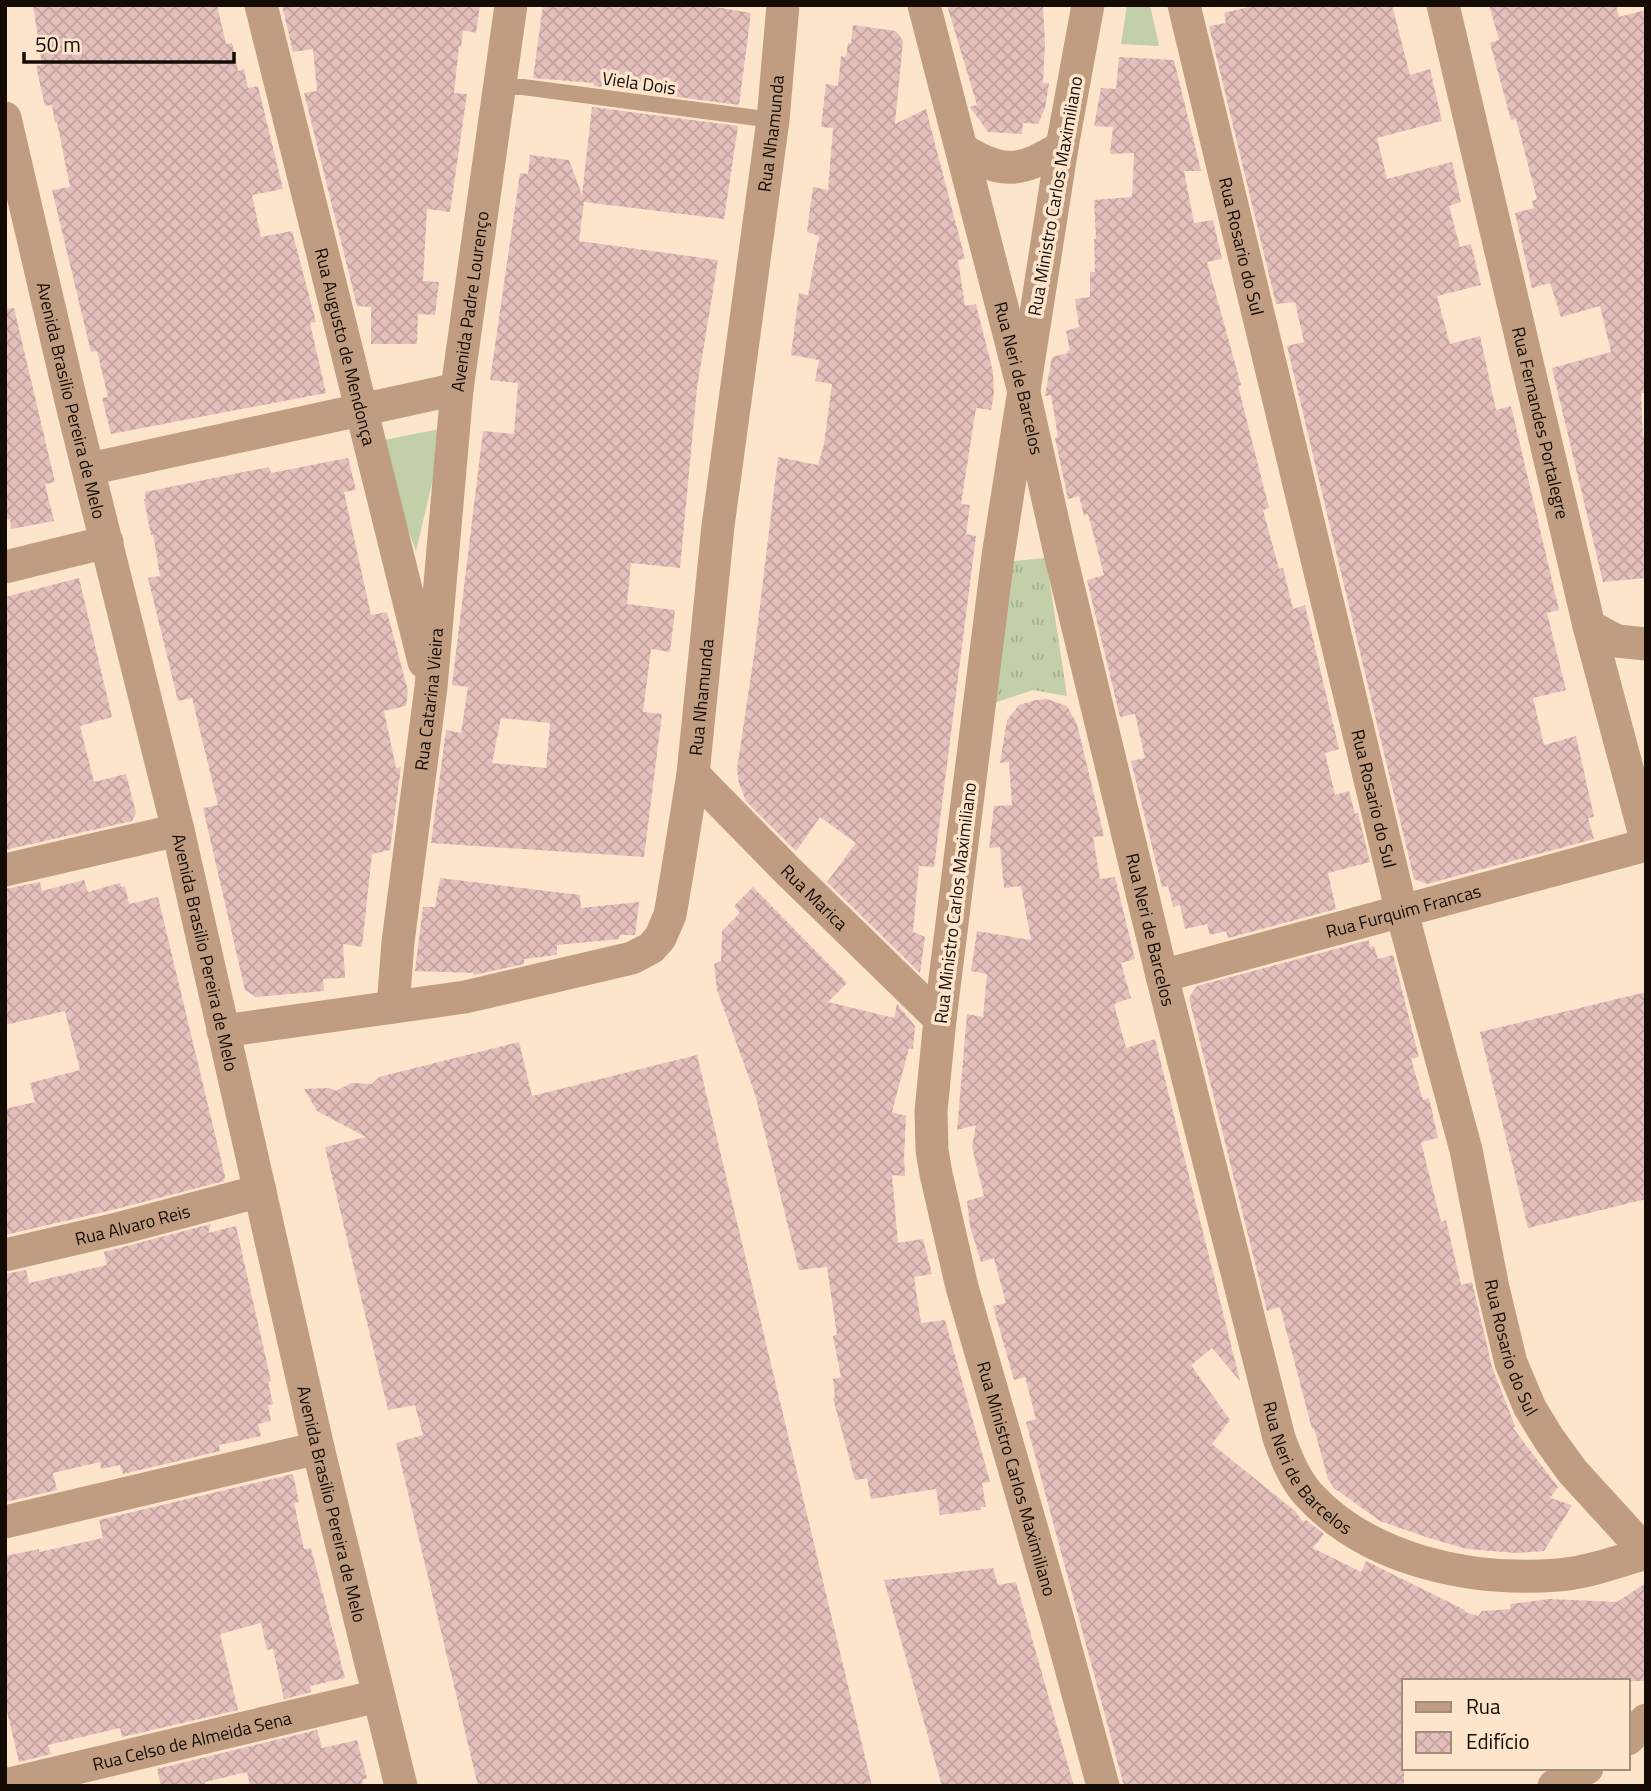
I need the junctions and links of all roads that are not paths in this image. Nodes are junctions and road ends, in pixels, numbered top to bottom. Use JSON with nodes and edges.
{"nodes":[{"id":1,"x":261,"y":5,"type":"edge"},
{"id":2,"x":511,"y":5,"type":"edge"},
{"id":3,"x":783,"y":5,"type":"edge"},
{"id":4,"x":924,"y":5,"type":"edge"},
{"id":5,"x":1088,"y":5,"type":"edge"},
{"id":6,"x":1184,"y":5,"type":"edge"},
{"id":7,"x":1443,"y":5,"type":"edge"},
{"id":8,"x":501,"y":87,"type":"junction"},
{"id":9,"x":5,"y":118,"type":"edge"},
{"id":10,"x":773,"y":120,"type":"junction"},
{"id":11,"x":1062,"y":147,"type":"junction"},
{"id":12,"x":963,"y":150,"type":"junction"},
{"id":13,"x":1023,"y":387,"type":"junction"},
{"id":14,"x":457,"y":389,"type":"junction"},
{"id":15,"x":360,"y":410,"type":"junction"},
{"id":16,"x":89,"y":469,"type":"junction"},
{"id":17,"x":107,"y":542,"type":"junction"},
{"id":18,"x":5,"y":567,"type":"edge"},
{"id":19,"x":1589,"y":626,"type":"junction"},
{"id":20,"x":1646,"y":644,"type":"edge"},
{"id":21,"x":430,"y":687,"type":"junction"},
{"id":22,"x":693,"y":774,"type":"junction"},
{"id":23,"x":1644,"y":824,"type":"edge"},
{"id":24,"x":178,"y":830,"type":"junction"},
{"id":25,"x":5,"y":870,"type":"edge"},
{"id":26,"x":1401,"y":909,"type":"junction"},
{"id":27,"x":1162,"y":976,"type":"junction"},
{"id":28,"x":393,"y":1007,"type":"junction"},
{"id":29,"x":940,"y":1019,"type":"junction"},
{"id":30,"x":223,"y":1031,"type":"junction"},
{"id":31,"x":260,"y":1191,"type":"junction"},
{"id":32,"x":5,"y":1255,"type":"edge"},
{"id":33,"x":318,"y":1448,"type":"junction"},
{"id":34,"x":5,"y":1522,"type":"edge"},
{"id":35,"x":1646,"y":1552,"type":"edge"},
{"id":36,"x":378,"y":1696,"type":"junction"},
{"id":37,"x":1646,"y":1720,"type":"edge"},
{"id":38,"x":1630,"y":1737,"type":"edge"},
{"id":39,"x":1583,"y":1770,"type":"edge"},
{"id":40,"x":5,"y":1785,"type":"edge"},
{"id":41,"x":401,"y":1786,"type":"edge"},
{"id":42,"x":1102,"y":1786,"type":"edge"},
{"id":43,"x":1554,"y":1786,"type":"edge"}],
"edges":[{"from":1,"to":15,"type":"street","name":"Rua Augusto de Mendonça"},
{"from":2,"to":8,"type":"street","name":"Avenida Padre Lourenço"},
{"from":3,"to":10,"type":"street","name":"Rua Nhamunda"},
{"from":4,"to":12,"type":"street","name":"Rua Neri de Barcelos"},
{"from":5,"to":11,"type":"street","name":"Rua Ministro Carlos Maximiliano"},
{"from":6,"to":26,"type":"street","name":"Rua Rosario do Sul"},
{"from":7,"to":19,"type":"street","name":"Rua Fernandes Portalegre"},
{"from":8,"to":10,"type":"lane","name":"Viela Dois"},
{"from":8,"to":14,"type":"street","name":"Avenida Padre Lourenço"},
{"from":9,"to":16,"type":"street","name":"Avenida Brasilio Pereira de Melo"},
{"from":10,"to":22,"type":"street","name":"Rua Nhamunda"},
{"from":11,"to":12,"type":"street"},
{"from":11,"to":13,"type":"street","name":"Rua Ministro Carlos Maximiliano"},
{"from":12,"to":13,"type":"street","name":"Rua Neri de Barcelos"},
{"from":13,"to":27,"type":"street","name":"Rua Neri de Barcelos"},
{"from":13,"to":29,"type":"street","name":"Rua Ministro Carlos Maximiliano"},
{"from":14,"to":15,"type":"street","name":"Avenida Padre Lourenço"},
{"from":14,"to":21,"type":"street","name":"Rua Catarina Vieira"},
{"from":15,"to":16,"type":"street","name":"Avenida Padre Lourenço"},
{"from":15,"to":21,"type":"street","name":"Rua Augusto de Mendonça"},
{"from":16,"to":17,"type":"street","name":"Avenida Brasilio Pereira de Melo"},
{"from":17,"to":18,"type":"street"},
{"from":17,"to":24,"type":"street","name":"Avenida Brasilio Pereira de Melo"},
{"from":19,"to":20,"type":"street"},
{"from":19,"to":23,"type":"street","name":"Rua Fernandes Portalegre"},
{"from":21,"to":28,"type":"street","name":"Rua Catarina Vieira"},
{"from":22,"to":28,"type":"street","name":"Rua Nhamunda"},
{"from":22,"to":29,"type":"street","name":"Rua Marica"},
{"from":23,"to":26,"type":"street","name":"Rua Furquim Francas"},
{"from":24,"to":25,"type":"street"},
{"from":24,"to":30,"type":"street","name":"Avenida Brasilio Pereira de Melo"},
{"from":26,"to":27,"type":"street","name":"Rua Furquim Francas"},
{"from":26,"to":35,"type":"street","name":"Rua Rosario do Sul"},
{"from":27,"to":35,"type":"street","name":"Rua Neri de Barcelos"},
{"from":28,"to":30,"type":"street","name":"Rua Nhamunda"},
{"from":29,"to":42,"type":"street","name":"Rua Ministro Carlos Maximiliano"},
{"from":30,"to":31,"type":"street","name":"Avenida Brasilio Pereira de Melo"},
{"from":31,"to":32,"type":"street","name":"Rua Alvaro Reis"},
{"from":31,"to":33,"type":"street","name":"Avenida Brasilio Pereira de Melo"},
{"from":33,"to":34,"type":"street"},
{"from":33,"to":36,"type":"street","name":"Avenida Brasilio Pereira de Melo"},
{"from":36,"to":40,"type":"street","name":"Rua Celso de Almeida Sena"},
{"from":36,"to":41,"type":"street","name":"Avenida Brasilio Pereira de Melo"},
{"from":37,"to":38,"type":"street"},
{"from":39,"to":43,"type":"street"}]}
